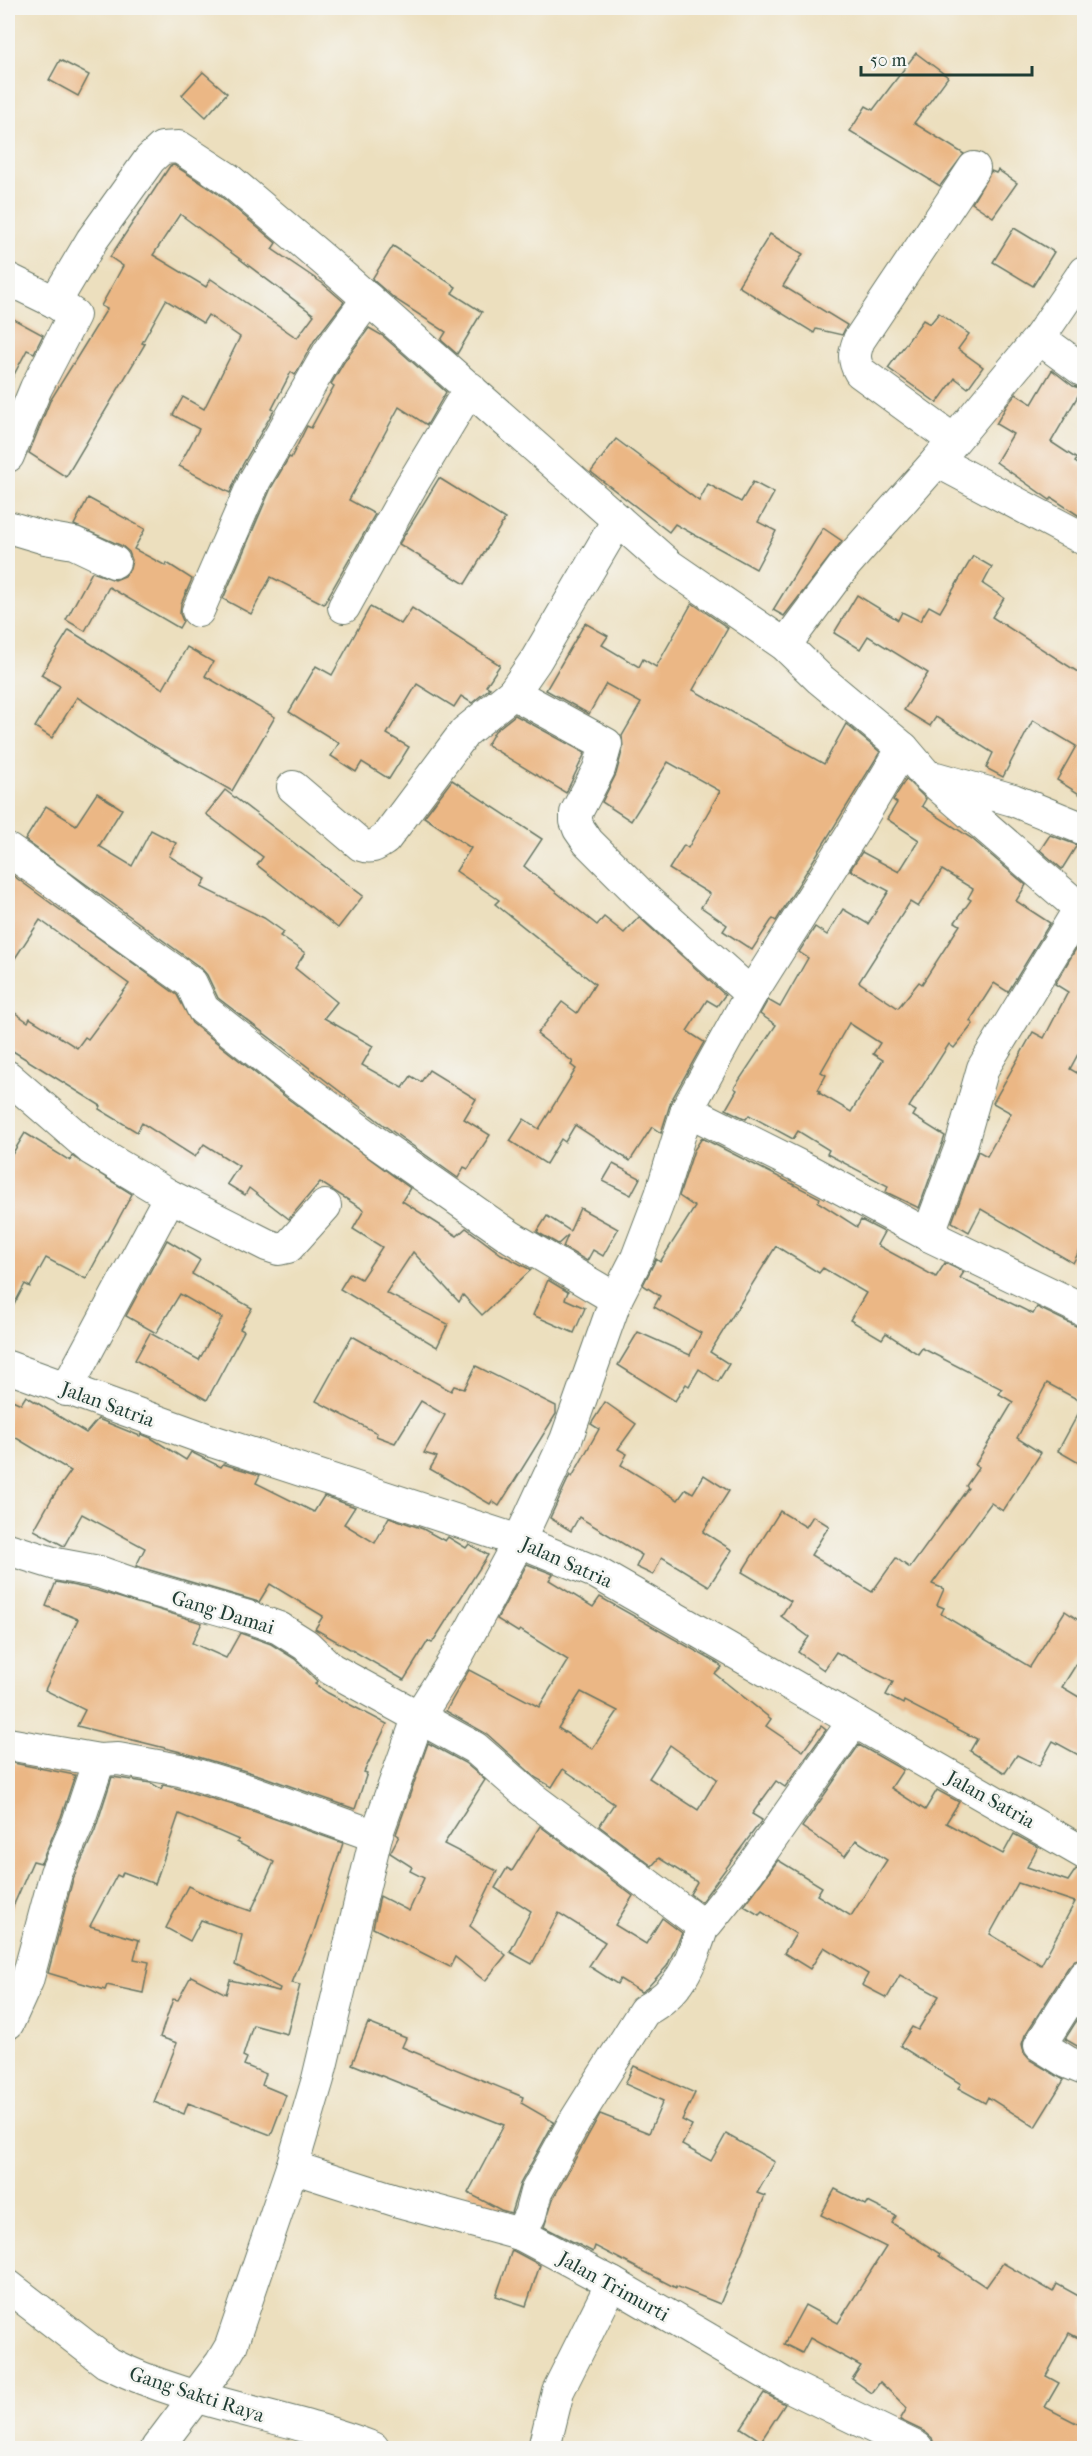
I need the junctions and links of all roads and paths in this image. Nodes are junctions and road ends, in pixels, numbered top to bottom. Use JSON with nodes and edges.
{"nodes":[{"id":1,"x":974,"y":168,"type":"dead end"},
{"id":2,"x":1084,"y":272,"type":"edge"},
{"id":3,"x":8,"y":279,"type":"edge"},
{"id":4,"x":368,"y":298,"type":"junction"},
{"id":5,"x":55,"y":302,"type":"junction"},
{"id":6,"x":1039,"y":338,"type":"junction"},
{"id":7,"x":1084,"y":371,"type":"edge"},
{"id":8,"x":470,"y":388,"type":"junction"},
{"id":9,"x":945,"y":451,"type":"junction"},
{"id":10,"x":8,"y":456,"type":"edge"},
{"id":11,"x":618,"y":520,"type":"junction"},
{"id":12,"x":8,"y":527,"type":"edge"},
{"id":13,"x":1084,"y":539,"type":"edge"},
{"id":14,"x":114,"y":562,"type":"dead end"},
{"id":15,"x":344,"y":607,"type":"dead end"},
{"id":16,"x":198,"y":611,"type":"dead end"},
{"id":17,"x":785,"y":645,"type":"junction"},
{"id":18,"x":513,"y":693,"type":"junction"},
{"id":19,"x":903,"y":747,"type":"junction"},
{"id":20,"x":926,"y":775,"type":"junction"},
{"id":21,"x":293,"y":787,"type":"dead end"},
{"id":22,"x":1084,"y":829,"type":"edge"},
{"id":23,"x":8,"y":850,"type":"edge"},
{"id":24,"x":1082,"y":910,"type":"edge"},
{"id":25,"x":751,"y":994,"type":"junction"},
{"id":26,"x":8,"y":1077,"type":"edge"},
{"id":27,"x":687,"y":1110,"type":"junction"},
{"id":28,"x":170,"y":1196,"type":"junction"},
{"id":29,"x":325,"y":1206,"type":"dead end"},
{"id":30,"x":927,"y":1235,"type":"junction"},
{"id":31,"x":616,"y":1299,"type":"junction"},
{"id":32,"x":1084,"y":1310,"type":"edge"},
{"id":33,"x":8,"y":1367,"type":"edge"},
{"id":34,"x":66,"y":1390,"type":"junction"},
{"id":35,"x":519,"y":1541,"type":"junction"},
{"id":36,"x":8,"y":1549,"type":"edge"},
{"id":37,"x":419,"y":1716,"type":"junction"},
{"id":38,"x":854,"y":1721,"type":"junction"},
{"id":39,"x":8,"y":1744,"type":"edge"},
{"id":40,"x":99,"y":1760,"type":"junction"},
{"id":41,"x":375,"y":1836,"type":"junction"},
{"id":42,"x":1084,"y":1853,"type":"edge"},
{"id":43,"x":703,"y":1926,"type":"junction"},
{"id":44,"x":1084,"y":1976,"type":"edge"},
{"id":45,"x":8,"y":2023,"type":"edge"},
{"id":46,"x":1084,"y":2069,"type":"edge"},
{"id":47,"x":292,"y":2167,"type":"junction"},
{"id":48,"x":519,"y":2234,"type":"junction"},
{"id":49,"x":612,"y":2283,"type":"junction"},
{"id":50,"x":8,"y":2286,"type":"edge"},
{"id":51,"x":196,"y":2398,"type":"junction"},
{"id":52,"x":157,"y":2448,"type":"edge"},
{"id":53,"x":373,"y":2448,"type":"edge"},
{"id":54,"x":543,"y":2448,"type":"edge"},
{"id":55,"x":917,"y":2448,"type":"edge"}],
"edges":[{"from":1,"to":9,"type":"street"},
{"from":2,"to":6,"type":"street"},
{"from":3,"to":5,"type":"street"},
{"from":4,"to":5,"type":"street"},
{"from":4,"to":8,"type":"street"},
{"from":4,"to":16,"type":"street"},
{"from":5,"to":10,"type":"street"},
{"from":6,"to":7,"type":"street"},
{"from":6,"to":9,"type":"street"},
{"from":8,"to":11,"type":"street"},
{"from":8,"to":15,"type":"street"},
{"from":9,"to":13,"type":"street"},
{"from":9,"to":17,"type":"street"},
{"from":11,"to":17,"type":"street"},
{"from":11,"to":18,"type":"street"},
{"from":12,"to":14,"type":"street"},
{"from":17,"to":19,"type":"street"},
{"from":18,"to":21,"type":"street"},
{"from":18,"to":25,"type":"street"},
{"from":19,"to":20,"type":"street"},
{"from":19,"to":25,"type":"street"},
{"from":20,"to":22,"type":"street"},
{"from":20,"to":24,"type":"street"},
{"from":23,"to":31,"type":"street"},
{"from":24,"to":30,"type":"street"},
{"from":25,"to":27,"type":"street"},
{"from":26,"to":28,"type":"street"},
{"from":27,"to":30,"type":"street"},
{"from":27,"to":31,"type":"street"},
{"from":28,"to":29,"type":"street"},
{"from":28,"to":34,"type":"street"},
{"from":30,"to":32,"type":"street"},
{"from":31,"to":35,"type":"street"},
{"from":33,"to":34,"type":"street","name":"Jalan Satria"},
{"from":34,"to":35,"type":"street","name":"Jalan Satria"},
{"from":35,"to":37,"type":"street"},
{"from":35,"to":38,"type":"street","name":"Jalan Satria"},
{"from":36,"to":37,"type":"street","name":"Gang Damai"},
{"from":37,"to":41,"type":"street"},
{"from":37,"to":43,"type":"street","name":"Gang Damai"},
{"from":38,"to":42,"type":"street","name":"Jalan Satria"},
{"from":38,"to":43,"type":"street"},
{"from":39,"to":40,"type":"street"},
{"from":40,"to":41,"type":"street"},
{"from":40,"to":45,"type":"street"},
{"from":41,"to":47,"type":"street"},
{"from":43,"to":48,"type":"street"},
{"from":44,"to":46,"type":"street"},
{"from":47,"to":48,"type":"street","name":"Jalan Trimurti"},
{"from":47,"to":51,"type":"street"},
{"from":48,"to":49,"type":"street","name":"Jalan Trimurti"},
{"from":49,"to":54,"type":"street"},
{"from":49,"to":55,"type":"street","name":"Jalan Trimurti"},
{"from":50,"to":51,"type":"street","name":"Gang Sakti Raya"},
{"from":51,"to":52,"type":"street"},
{"from":51,"to":53,"type":"street","name":"Gang Sakti Raya"}]}
